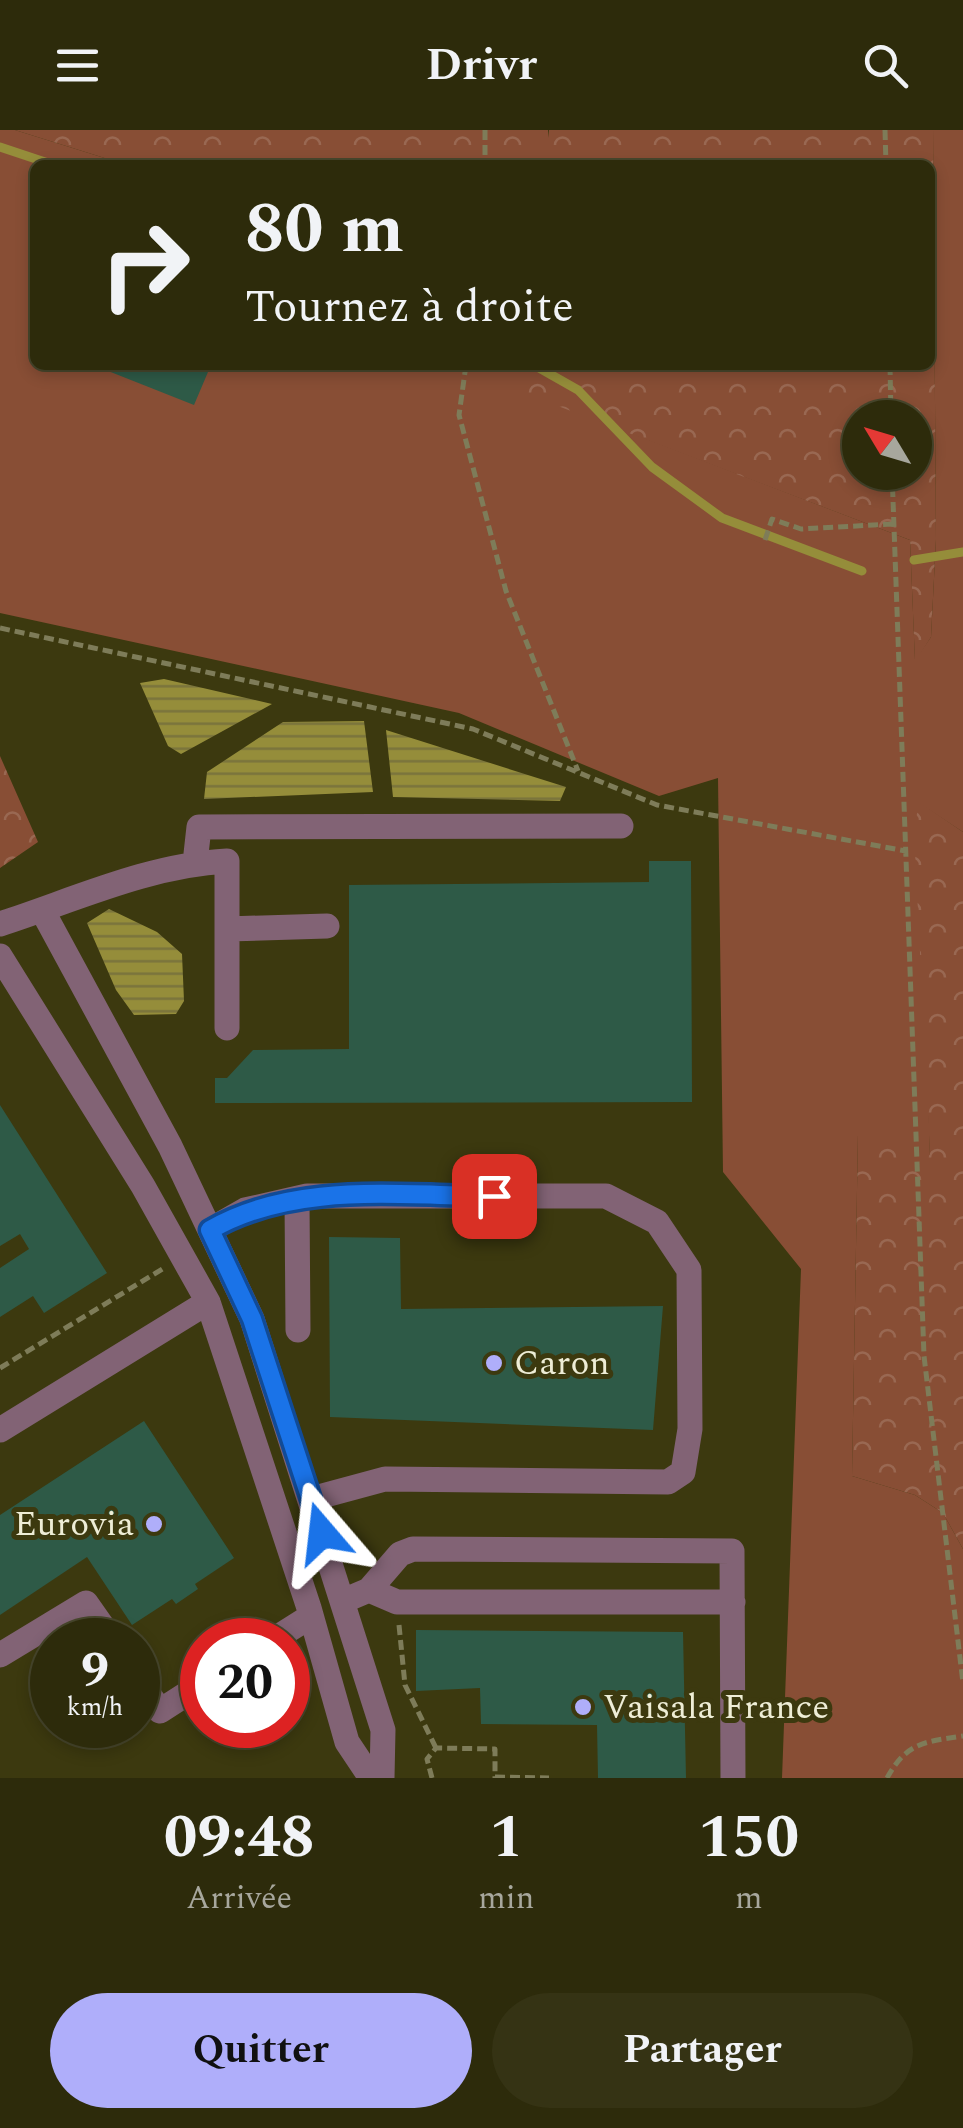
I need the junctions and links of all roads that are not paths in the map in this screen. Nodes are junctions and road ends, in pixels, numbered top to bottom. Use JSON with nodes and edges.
{"nodes":[{"id":1,"x":621,"y":826,"type":"dead end"},
{"id":2,"x":195,"y":863,"type":"junction"},
{"id":3,"x":42,"y":910,"type":"junction"},
{"id":4,"x":0,"y":924,"type":"edge"},
{"id":5,"x":327,"y":926,"type":"dead end"},
{"id":6,"x":227,"y":929,"type":"junction"},
{"id":7,"x":3,"y":967,"type":"edge"},
{"id":8,"x":226,"y":1028,"type":"dead end"},
{"id":9,"x":296,"y":1198,"type":"junction"},
{"id":10,"x":210,"y":1230,"type":"junction"},
{"id":11,"x":208,"y":1302,"type":"junction"},
{"id":12,"x":298,"y":1330,"type":"dead end"},
{"id":13,"x":0,"y":1430,"type":"edge"},
{"id":14,"x":311,"y":1498,"type":"junction"},
{"id":15,"x":370,"y":1590,"type":"junction"},
{"id":16,"x":343,"y":1601,"type":"junction"},
{"id":17,"x":732,"y":1602,"type":"junction"},
{"id":18,"x":311,"y":1616,"type":"junction"},
{"id":19,"x":60,"y":1618,"type":"edge"},
{"id":20,"x":97,"y":1618,"type":"edge"},
{"id":21,"x":308,"y":1618,"type":"edge"},
{"id":22,"x":30,"y":1637,"type":"edge"},
{"id":23,"x":0,"y":1655,"type":"edge"},
{"id":24,"x":371,"y":1778,"type":"edge"},
{"id":25,"x":382,"y":1778,"type":"edge"},
{"id":26,"x":733,"y":1778,"type":"edge"}],
"edges":[{"from":1,"to":2,"type":"lane"},
{"from":2,"to":3,"type":"lane"},
{"from":2,"to":6,"type":"lane"},
{"from":3,"to":4,"type":"lane"},
{"from":3,"to":10,"type":"lane"},
{"from":5,"to":6,"type":"lane"},
{"from":6,"to":8,"type":"lane"},
{"from":7,"to":11,"type":"lane"},
{"from":9,"to":10,"type":"lane"},
{"from":9,"to":12,"type":"lane"},
{"from":9,"to":14,"type":"lane"},
{"from":10,"to":14,"type":"lane"},
{"from":11,"to":13,"type":"lane"},
{"from":11,"to":18,"type":"lane"},
{"from":14,"to":16,"type":"lane"},
{"from":15,"to":16,"type":"lane"},
{"from":15,"to":17,"type":"lane"},
{"from":15,"to":17,"type":"lane"},
{"from":16,"to":25,"type":"lane"},
{"from":17,"to":26,"type":"lane"},
{"from":18,"to":21,"type":"lane"},
{"from":18,"to":24,"type":"lane"},
{"from":19,"to":20,"type":"lane"},
{"from":22,"to":23,"type":"lane"}]}
